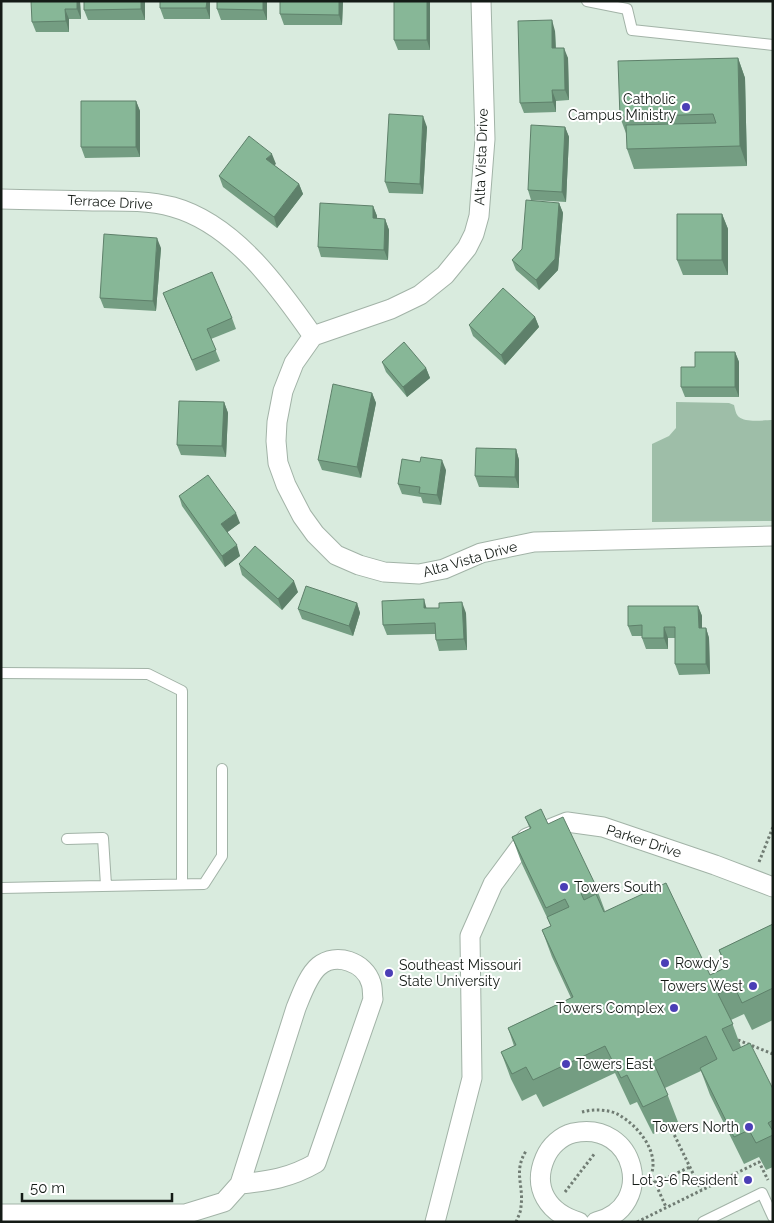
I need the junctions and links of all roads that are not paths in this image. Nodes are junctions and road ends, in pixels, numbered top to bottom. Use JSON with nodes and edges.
{"nodes":[{"id":1,"x":480,"y":1,"type":"edge"},
{"id":2,"x":587,"y":1,"type":"edge"},
{"id":3,"x":773,"y":45,"type":"edge"},
{"id":4,"x":1,"y":199,"type":"edge"},
{"id":5,"x":313,"y":336,"type":"junction"},
{"id":6,"x":773,"y":536,"type":"edge"},
{"id":7,"x":1,"y":673,"type":"edge"},
{"id":8,"x":222,"y":769,"type":"dead end"},
{"id":9,"x":67,"y":839,"type":"dead end"},
{"id":10,"x":182,"y":884,"type":"junction"},
{"id":11,"x":106,"y":885,"type":"junction"},
{"id":12,"x":773,"y":887,"type":"edge"},
{"id":13,"x":1,"y":888,"type":"edge"},
{"id":14,"x":240,"y":1184,"type":"junction"},
{"id":15,"x":554,"y":1209,"type":"edge"},
{"id":16,"x":1,"y":1214,"type":"edge"},
{"id":17,"x":773,"y":1217,"type":"edge"},
{"id":18,"x":607,"y":1220,"type":"edge"},
{"id":19,"x":434,"y":1222,"type":"edge"},
{"id":20,"x":579,"y":1222,"type":"edge"},
{"id":21,"x":702,"y":1222,"type":"edge"}],
"edges":[{"from":1,"to":5,"type":"street","name":"Alta Vista Drive"},
{"from":2,"to":3,"type":"lane"},
{"from":4,"to":5,"type":"street","name":"Terrace Drive"},
{"from":5,"to":6,"type":"street","name":"Alta Vista Drive"},
{"from":7,"to":10,"type":"lane"},
{"from":8,"to":10,"type":"lane"},
{"from":9,"to":11,"type":"lane"},
{"from":10,"to":11,"type":"lane"},
{"from":11,"to":13,"type":"lane"},
{"from":12,"to":19,"type":"street","name":"Parker Drive"},
{"from":14,"to":14,"type":"street"},
{"from":14,"to":16,"type":"street"},
{"from":15,"to":18,"type":"street"},
{"from":15,"to":20,"type":"street"},
{"from":17,"to":21,"type":"lane"}]}
